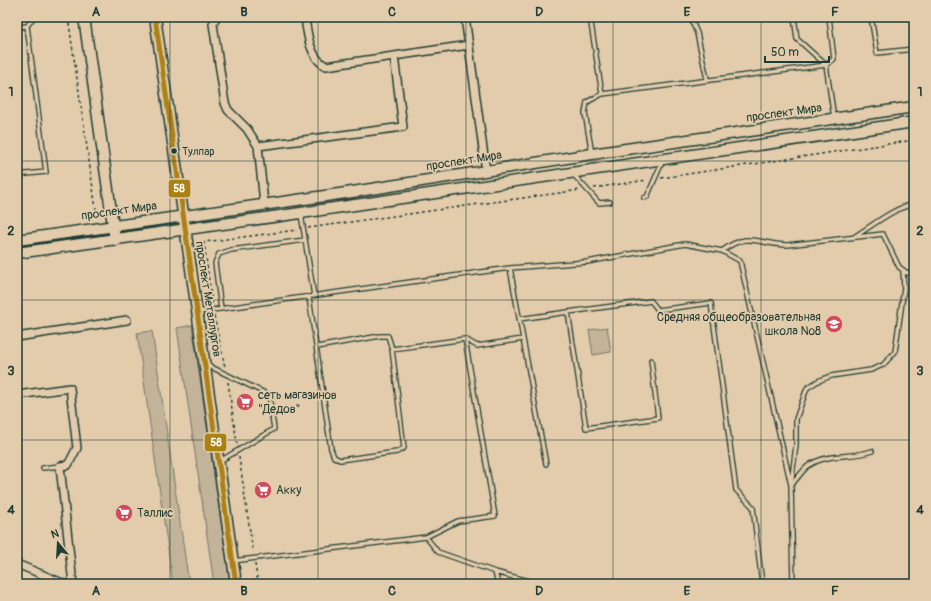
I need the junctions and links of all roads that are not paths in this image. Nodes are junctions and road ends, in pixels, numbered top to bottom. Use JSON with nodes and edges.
{"nodes":[{"id":1,"x":34,"y":17,"type":"edge"},
{"id":2,"x":84,"y":17,"type":"edge"},
{"id":3,"x":155,"y":17,"type":"edge"},
{"id":4,"x":216,"y":17,"type":"edge"},
{"id":5,"x":305,"y":17,"type":"edge"},
{"id":6,"x":465,"y":17,"type":"edge"},
{"id":7,"x":590,"y":17,"type":"edge"},
{"id":8,"x":690,"y":17,"type":"edge"},
{"id":9,"x":794,"y":17,"type":"edge"},
{"id":10,"x":829,"y":17,"type":"edge"},
{"id":11,"x":871,"y":17,"type":"edge"},
{"id":12,"x":27,"y":26,"type":"junction"},
{"id":13,"x":17,"y":27,"type":"edge"},
{"id":14,"x":469,"y":45,"type":"junction"},
{"id":15,"x":914,"y":49,"type":"edge"},
{"id":16,"x":394,"y":56,"type":"junction"},
{"id":17,"x":826,"y":65,"type":"junction"},
{"id":18,"x":707,"y":79,"type":"junction"},
{"id":19,"x":602,"y":94,"type":"junction"},
{"id":20,"x":914,"y":107,"type":"edge"},
{"id":21,"x":835,"y":119,"type":"junction"},
{"id":22,"x":914,"y":122,"type":"edge"},
{"id":23,"x":258,"y":146,"type":"junction"},
{"id":24,"x":592,"y":154,"type":"junction"},
{"id":25,"x":664,"y":159,"type":"junction"},
{"id":26,"x":486,"y":171,"type":"junction"},
{"id":27,"x":572,"y":172,"type":"junction"},
{"id":28,"x":17,"y":175,"type":"edge"},
{"id":29,"x":346,"y":193,"type":"junction"},
{"id":30,"x":644,"y":198,"type":"dead end"},
{"id":31,"x":610,"y":202,"type":"dead end"},
{"id":32,"x":264,"y":203,"type":"junction"},
{"id":33,"x":914,"y":204,"type":"edge"},
{"id":34,"x":301,"y":213,"type":"junction"},
{"id":35,"x":184,"y":215,"type":"junction"},
{"id":36,"x":113,"y":225,"type":"junction"},
{"id":37,"x":184,"y":230,"type":"junction"},
{"id":38,"x":853,"y":238,"type":"junction"},
{"id":39,"x":17,"y":240,"type":"edge"},
{"id":40,"x":115,"y":240,"type":"junction"},
{"id":41,"x":305,"y":240,"type":"junction"},
{"id":42,"x":722,"y":251,"type":"junction"},
{"id":43,"x":17,"y":253,"type":"edge"},
{"id":44,"x":510,"y":268,"type":"junction"},
{"id":45,"x":903,"y":271,"type":"junction"},
{"id":46,"x":914,"y":271,"type":"edge"},
{"id":47,"x":314,"y":296,"type":"junction"},
{"id":48,"x":308,"y":297,"type":"junction"},
{"id":49,"x":221,"y":309,"type":"junction"},
{"id":50,"x":568,"y":312,"type":"junction"},
{"id":51,"x":197,"y":313,"type":"junction"},
{"id":52,"x":519,"y":319,"type":"junction"},
{"id":53,"x":127,"y":320,"type":"dead end"},
{"id":54,"x":17,"y":336,"type":"edge"},
{"id":55,"x":465,"y":339,"type":"junction"},
{"id":56,"x":523,"y":339,"type":"junction"},
{"id":57,"x":317,"y":347,"type":"junction"},
{"id":58,"x":392,"y":349,"type":"junction"},
{"id":59,"x":651,"y":360,"type":"dead end"},
{"id":60,"x":204,"y":364,"type":"junction"},
{"id":61,"x":17,"y":395,"type":"edge"},
{"id":62,"x":872,"y":451,"type":"dead end"},
{"id":63,"x":218,"y":463,"type":"junction"},
{"id":64,"x":546,"y":464,"type":"dead end"},
{"id":65,"x":60,"y":466,"type":"junction"},
{"id":66,"x":43,"y":468,"type":"dead end"},
{"id":67,"x":792,"y":485,"type":"junction"},
{"id":68,"x":426,"y":537,"type":"junction"},
{"id":69,"x":232,"y":561,"type":"junction"},
{"id":70,"x":17,"y":564,"type":"edge"},
{"id":71,"x":496,"y":572,"type":"junction"},
{"id":72,"x":65,"y":584,"type":"edge"},
{"id":73,"x":73,"y":584,"type":"edge"},
{"id":74,"x":236,"y":584,"type":"edge"},
{"id":75,"x":498,"y":584,"type":"edge"},
{"id":76,"x":541,"y":584,"type":"edge"},
{"id":77,"x":762,"y":584,"type":"edge"},
{"id":78,"x":793,"y":584,"type":"edge"}],
"edges":[{"from":1,"to":12,"type":"lane"},
{"from":2,"to":36,"type":"main road"},
{"from":3,"to":35,"type":"main road","name":"проспект Металлургов"},
{"from":4,"to":23,"type":"street"},
{"from":5,"to":16,"type":"street"},
{"from":6,"to":14,"type":"street"},
{"from":7,"to":19,"type":"lane"},
{"from":8,"to":18,"type":"lane"},
{"from":9,"to":17,"type":"lane"},
{"from":10,"to":17,"type":"lane"},
{"from":11,"to":15,"type":"lane"},
{"from":12,"to":13,"type":"lane"},
{"from":12,"to":28,"type":"lane"},
{"from":14,"to":16,"type":"street"},
{"from":14,"to":26,"type":"street"},
{"from":16,"to":23,"type":"street"},
{"from":17,"to":18,"type":"lane"},
{"from":17,"to":21,"type":"lane"},
{"from":18,"to":19,"type":"lane"},
{"from":19,"to":24,"type":"lane"},
{"from":20,"to":21,"type":"main road","name":"проспект Мира"},
{"from":21,"to":24,"type":"main road","name":"проспект Мира"},
{"from":22,"to":25,"type":"main road"},
{"from":23,"to":32,"type":"street"},
{"from":24,"to":26,"type":"main road","name":"проспект Мира"},
{"from":25,"to":27,"type":"main road"},
{"from":25,"to":30,"type":"lane"},
{"from":26,"to":29,"type":"main road","name":"проспект Мира"},
{"from":27,"to":31,"type":"lane"},
{"from":27,"to":34,"type":"main road"},
{"from":29,"to":32,"type":"main road","name":"проспект Мира"},
{"from":29,"to":34,"type":"main road"},
{"from":32,"to":35,"type":"main road","name":"проспект Мира"},
{"from":33,"to":38,"type":"lane"},
{"from":34,"to":37,"type":"main road"},
{"from":34,"to":41,"type":"lane"},
{"from":35,"to":36,"type":"main road","name":"проспект Мира"},
{"from":35,"to":37,"type":"main road","name":"проспект Металлургов"},
{"from":36,"to":39,"type":"main road","name":"проспект Мира"},
{"from":36,"to":40,"type":"main road"},
{"from":37,"to":40,"type":"main road"},
{"from":37,"to":51,"type":"main road","name":"проспект Металлургов"},
{"from":38,"to":42,"type":"lane"},
{"from":38,"to":45,"type":"lane"},
{"from":40,"to":43,"type":"main road"},
{"from":41,"to":47,"type":"lane"},
{"from":41,"to":49,"type":"lane"},
{"from":42,"to":44,"type":"lane"},
{"from":42,"to":67,"type":"lane"},
{"from":44,"to":47,"type":"lane"},
{"from":44,"to":52,"type":"lane"},
{"from":45,"to":46,"type":"lane"},
{"from":45,"to":67,"type":"lane"},
{"from":47,"to":48,"type":"lane"},
{"from":48,"to":49,"type":"lane"},
{"from":48,"to":57,"type":"lane"},
{"from":49,"to":51,"type":"lane"},
{"from":50,"to":52,"type":"lane"},
{"from":50,"to":59,"type":"lane"},
{"from":50,"to":77,"type":"lane"},
{"from":51,"to":60,"type":"main road","name":"проспект Металлургов"},
{"from":52,"to":56,"type":"lane"},
{"from":53,"to":54,"type":"street"},
{"from":55,"to":56,"type":"lane"},
{"from":55,"to":58,"type":"lane"},
{"from":55,"to":68,"type":"lane"},
{"from":56,"to":64,"type":"lane"},
{"from":57,"to":58,"type":"lane"},
{"from":57,"to":58,"type":"lane"},
{"from":60,"to":63,"type":"main road","name":"проспект Металлургов"},
{"from":60,"to":63,"type":"lane"},
{"from":61,"to":65,"type":"street"},
{"from":62,"to":67,"type":"lane"},
{"from":63,"to":69,"type":"main road","name":"проспект Металлургов"},
{"from":65,"to":66,"type":"lane"},
{"from":65,"to":73,"type":"street"},
{"from":67,"to":78,"type":"lane"},
{"from":68,"to":69,"type":"lane"},
{"from":68,"to":71,"type":"lane"},
{"from":69,"to":74,"type":"main road","name":"проспект Металлургов"},
{"from":70,"to":72,"type":"street"},
{"from":71,"to":75,"type":"lane"},
{"from":71,"to":76,"type":"lane"}]}
